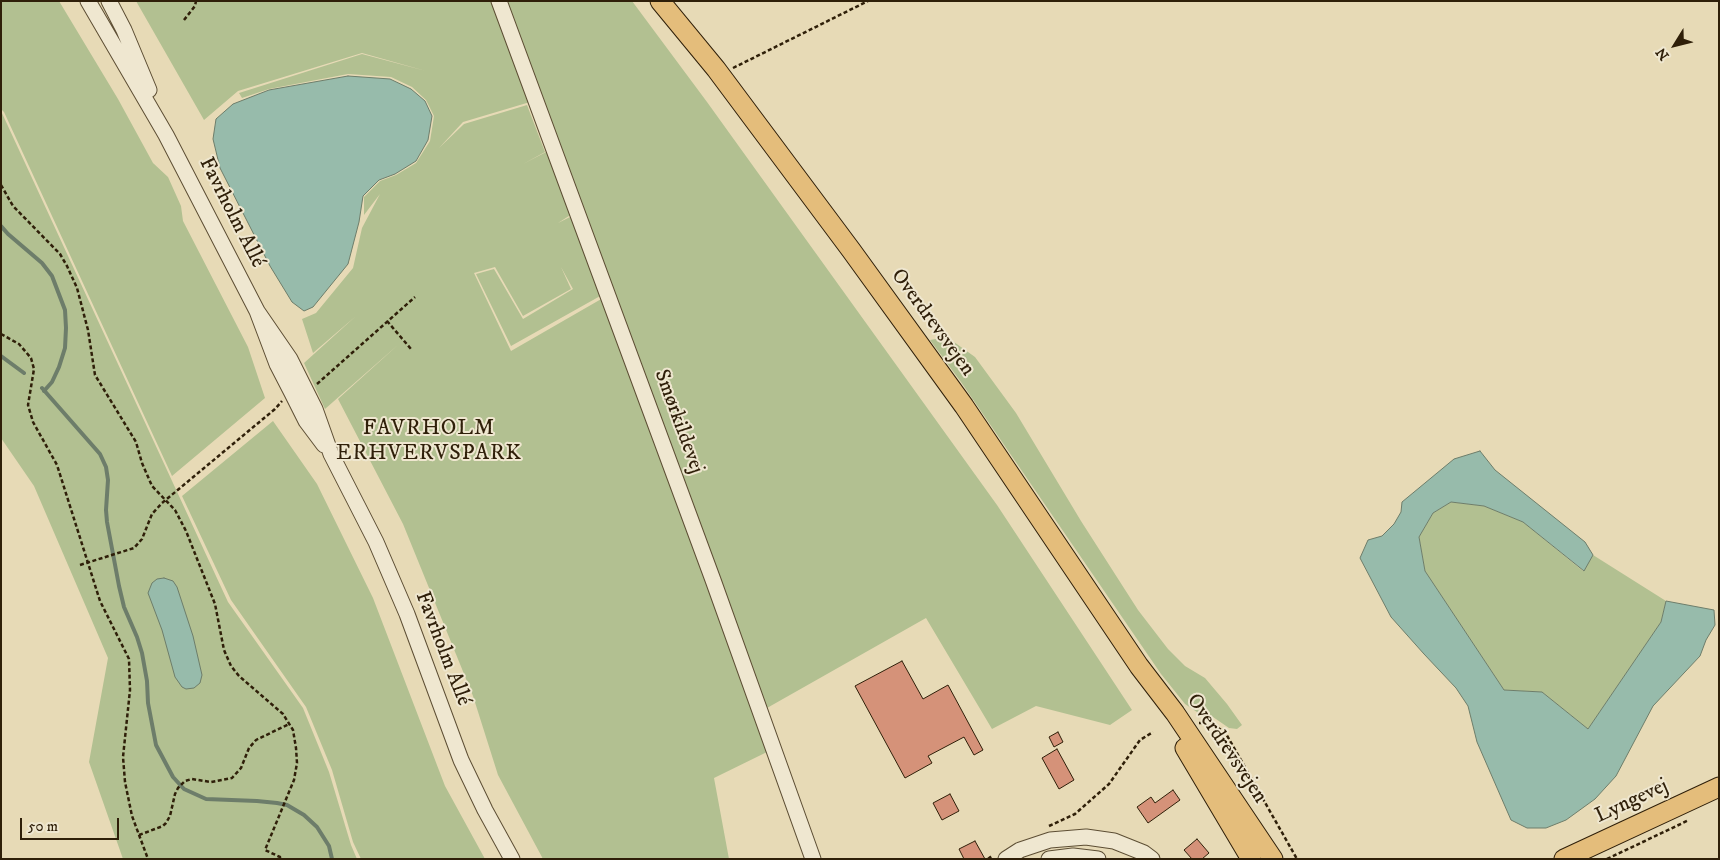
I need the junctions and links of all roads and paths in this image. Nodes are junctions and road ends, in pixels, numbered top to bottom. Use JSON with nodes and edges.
{"nodes":[{"id":1,"x":88,"y":1,"type":"edge"},
{"id":2,"x":109,"y":1,"type":"edge"},
{"id":3,"x":196,"y":1,"type":"edge"},
{"id":4,"x":499,"y":1,"type":"edge"},
{"id":5,"x":660,"y":1,"type":"edge"},
{"id":6,"x":868,"y":1,"type":"edge"},
{"id":7,"x":670,"y":9,"type":"edge"},
{"id":8,"x":184,"y":20,"type":"dead end"},
{"id":9,"x":720,"y":74,"type":"junction"},
{"id":10,"x":166,"y":135,"type":"junction"},
{"id":11,"x":1,"y":185,"type":"edge"},
{"id":12,"x":415,"y":297,"type":"dead end"},
{"id":13,"x":387,"y":321,"type":"junction"},
{"id":14,"x":1,"y":334,"type":"edge"},
{"id":15,"x":411,"y":349,"type":"dead end"},
{"id":16,"x":299,"y":392,"type":"junction"},
{"id":17,"x":166,"y":500,"type":"junction"},
{"id":18,"x":87,"y":563,"type":"junction"},
{"id":19,"x":80,"y":565,"type":"dead end"},
{"id":20,"x":1139,"y":666,"type":"junction"},
{"id":21,"x":1199,"y":723,"type":"dead end"},
{"id":22,"x":289,"y":724,"type":"junction"},
{"id":23,"x":1154,"y":732,"type":"dead end"},
{"id":24,"x":1719,"y":786,"type":"edge"},
{"id":25,"x":1209,"y":789,"type":"junction"},
{"id":26,"x":1693,"y":818,"type":"dead end"},
{"id":27,"x":1043,"y":828,"type":"dead end"},
{"id":28,"x":139,"y":835,"type":"junction"},
{"id":29,"x":1001,"y":856,"type":"edge"},
{"id":30,"x":1150,"y":858,"type":"edge"},
{"id":31,"x":148,"y":859,"type":"edge"},
{"id":32,"x":280,"y":859,"type":"edge"},
{"id":33,"x":512,"y":859,"type":"edge"},
{"id":34,"x":814,"y":859,"type":"edge"},
{"id":35,"x":988,"y":859,"type":"edge"},
{"id":36,"x":1049,"y":859,"type":"edge"},
{"id":37,"x":1098,"y":859,"type":"edge"},
{"id":38,"x":1251,"y":859,"type":"edge"},
{"id":39,"x":1260,"y":859,"type":"edge"},
{"id":40,"x":1273,"y":859,"type":"edge"},
{"id":41,"x":1297,"y":859,"type":"edge"},
{"id":42,"x":1564,"y":859,"type":"edge"},
{"id":43,"x":1607,"y":859,"type":"edge"}],
"edges":[{"from":1,"to":10,"type":"street","name":"Favrholm Allé"},
{"from":2,"to":10,"type":"street","name":"Favrholm Allé"},
{"from":3,"to":8,"type":"path"},
{"from":4,"to":34,"type":"street","name":"Smørkildevej"},
{"from":5,"to":7,"type":"main road","name":"Overdrevsvejen"},
{"from":6,"to":9,"type":"path"},
{"from":7,"to":9,"type":"main road","name":"Overdrevsvejen"},
{"from":9,"to":20,"type":"main road","name":"Overdrevsvejen"},
{"from":10,"to":16,"type":"street","name":"Favrholm Allé"},
{"from":11,"to":17,"type":"path"},
{"from":12,"to":13,"type":"path"},
{"from":13,"to":15,"type":"path"},
{"from":13,"to":16,"type":"path"},
{"from":14,"to":18,"type":"path"},
{"from":16,"to":17,"type":"path"},
{"from":16,"to":33,"type":"street","name":"Favrholm Allé"},
{"from":17,"to":18,"type":"path"},
{"from":17,"to":22,"type":"path"},
{"from":18,"to":19,"type":"path"},
{"from":18,"to":28,"type":"path"},
{"from":20,"to":25,"type":"main road","name":"Overdrevsvejen"},
{"from":20,"to":40,"type":"main road","name":"Overdrevsvejen"},
{"from":21,"to":41,"type":"path"},
{"from":22,"to":28,"type":"path"},
{"from":22,"to":32,"type":"path"},
{"from":23,"to":27,"type":"path"},
{"from":24,"to":42,"type":"main road","name":"Lyngevej"},
{"from":25,"to":38,"type":"main road","name":"Overdrevsvejen"},
{"from":25,"to":39,"type":"main road"},
{"from":26,"to":43,"type":"path"},
{"from":28,"to":31,"type":"path"},
{"from":29,"to":30,"type":"street"},
{"from":29,"to":35,"type":"path"},
{"from":36,"to":37,"type":"street"}]}
